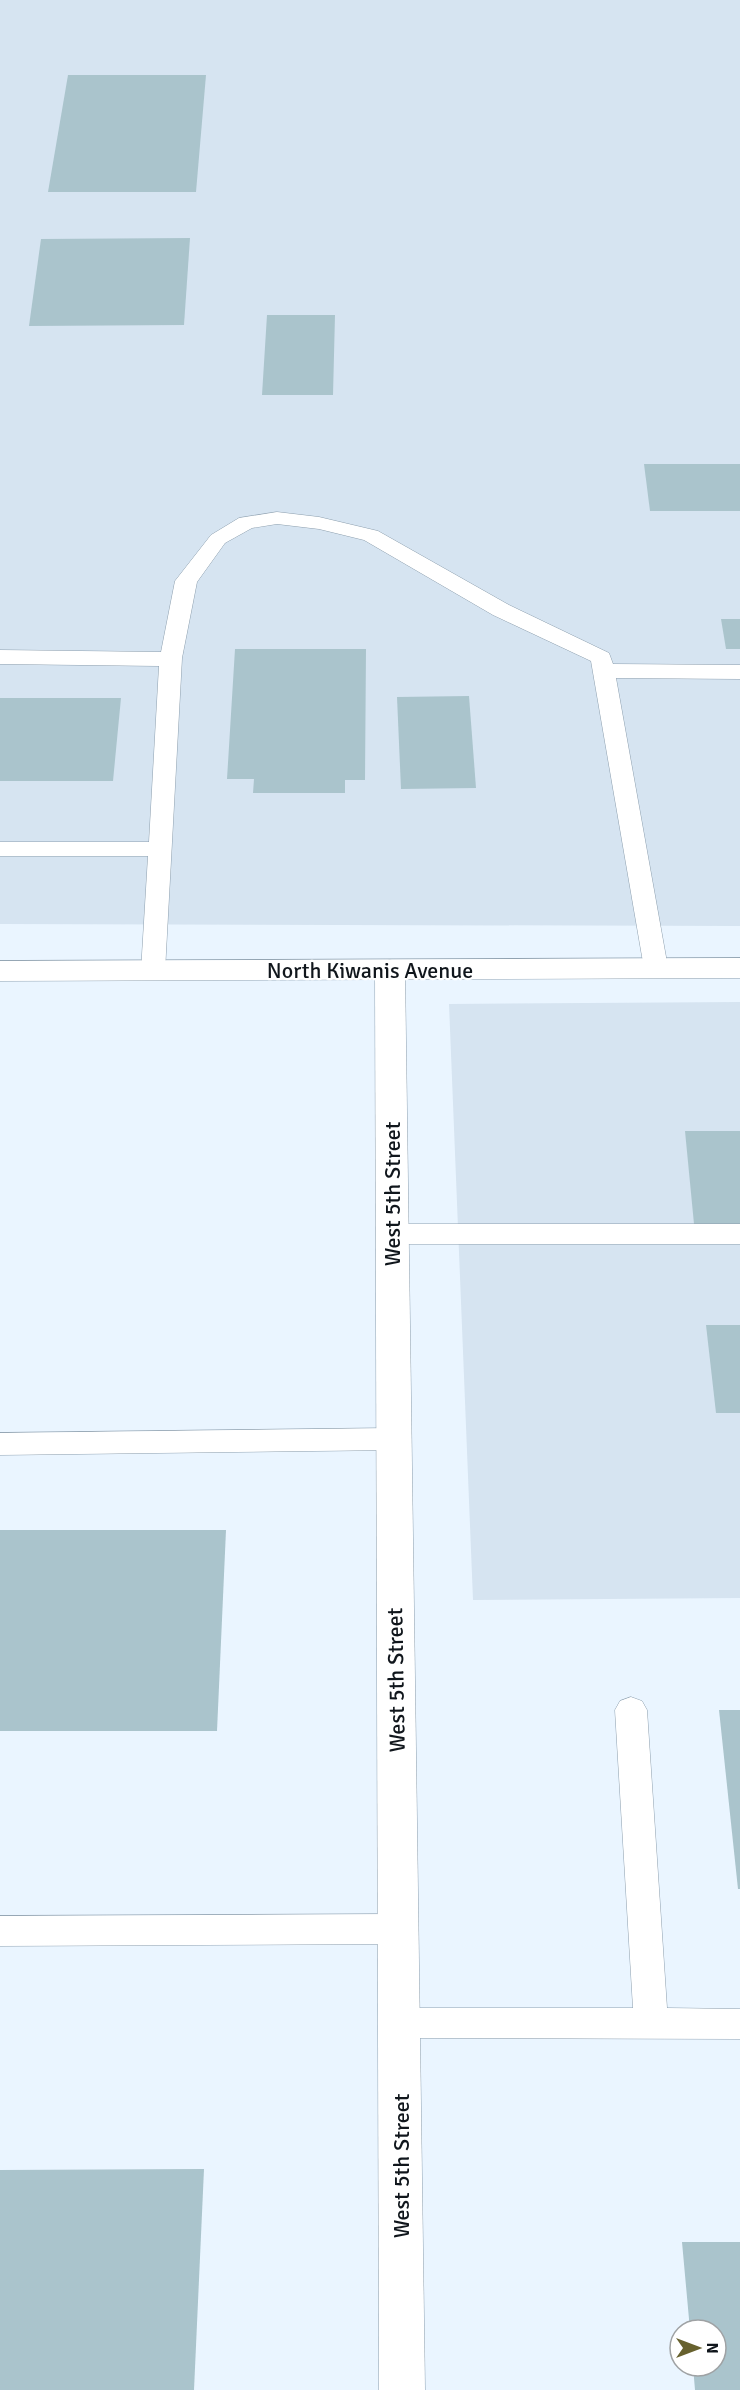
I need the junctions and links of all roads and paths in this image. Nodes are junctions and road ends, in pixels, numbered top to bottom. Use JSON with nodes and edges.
{"nodes":[{"id":1,"x":0,"y":657,"type":"edge"},
{"id":2,"x":171,"y":659,"type":"junction"},
{"id":3,"x":604,"y":671,"type":"junction"},
{"id":4,"x":740,"y":672,"type":"edge"},
{"id":5,"x":0,"y":849,"type":"edge"},
{"id":6,"x":160,"y":849,"type":"junction"},
{"id":7,"x":740,"y":968,"type":"edge"},
{"id":8,"x":656,"y":969,"type":"junction"},
{"id":9,"x":390,"y":970,"type":"junction"},
{"id":10,"x":0,"y":971,"type":"edge"},
{"id":11,"x":153,"y":971,"type":"junction"},
{"id":12,"x":392,"y":1234,"type":"junction"},
{"id":13,"x":740,"y":1234,"type":"edge"},
{"id":14,"x":394,"y":1439,"type":"junction"},
{"id":15,"x":0,"y":1444,"type":"edge"},
{"id":16,"x":631,"y":1710,"type":"dead end"},
{"id":17,"x":399,"y":1929,"type":"junction"},
{"id":18,"x":0,"y":1930,"type":"edge"},
{"id":19,"x":400,"y":2023,"type":"junction"},
{"id":20,"x":651,"y":2023,"type":"junction"},
{"id":21,"x":740,"y":2024,"type":"edge"},
{"id":22,"x":402,"y":2390,"type":"edge"}],
"edges":[{"from":1,"to":2,"type":"lane"},
{"from":2,"to":3,"type":"lane"},
{"from":2,"to":6,"type":"lane"},
{"from":3,"to":4,"type":"lane"},
{"from":3,"to":8,"type":"lane"},
{"from":5,"to":6,"type":"lane"},
{"from":6,"to":11,"type":"lane"},
{"from":7,"to":8,"type":"street","name":"North Kiwanis Avenue"},
{"from":8,"to":9,"type":"street","name":"North Kiwanis Avenue"},
{"from":9,"to":11,"type":"street","name":"North Kiwanis Avenue"},
{"from":9,"to":12,"type":"street","name":"West 5th Street"},
{"from":10,"to":11,"type":"street","name":"North Kiwanis Avenue"},
{"from":12,"to":13,"type":"lane"},
{"from":12,"to":14,"type":"street","name":"West 5th Street"},
{"from":14,"to":15,"type":"lane"},
{"from":14,"to":17,"type":"street","name":"West 5th Street"},
{"from":16,"to":20,"type":"lane"},
{"from":17,"to":18,"type":"lane"},
{"from":17,"to":19,"type":"street","name":"West 5th Street"},
{"from":19,"to":20,"type":"lane"},
{"from":19,"to":22,"type":"street","name":"West 5th Street"},
{"from":20,"to":21,"type":"lane"}]}
